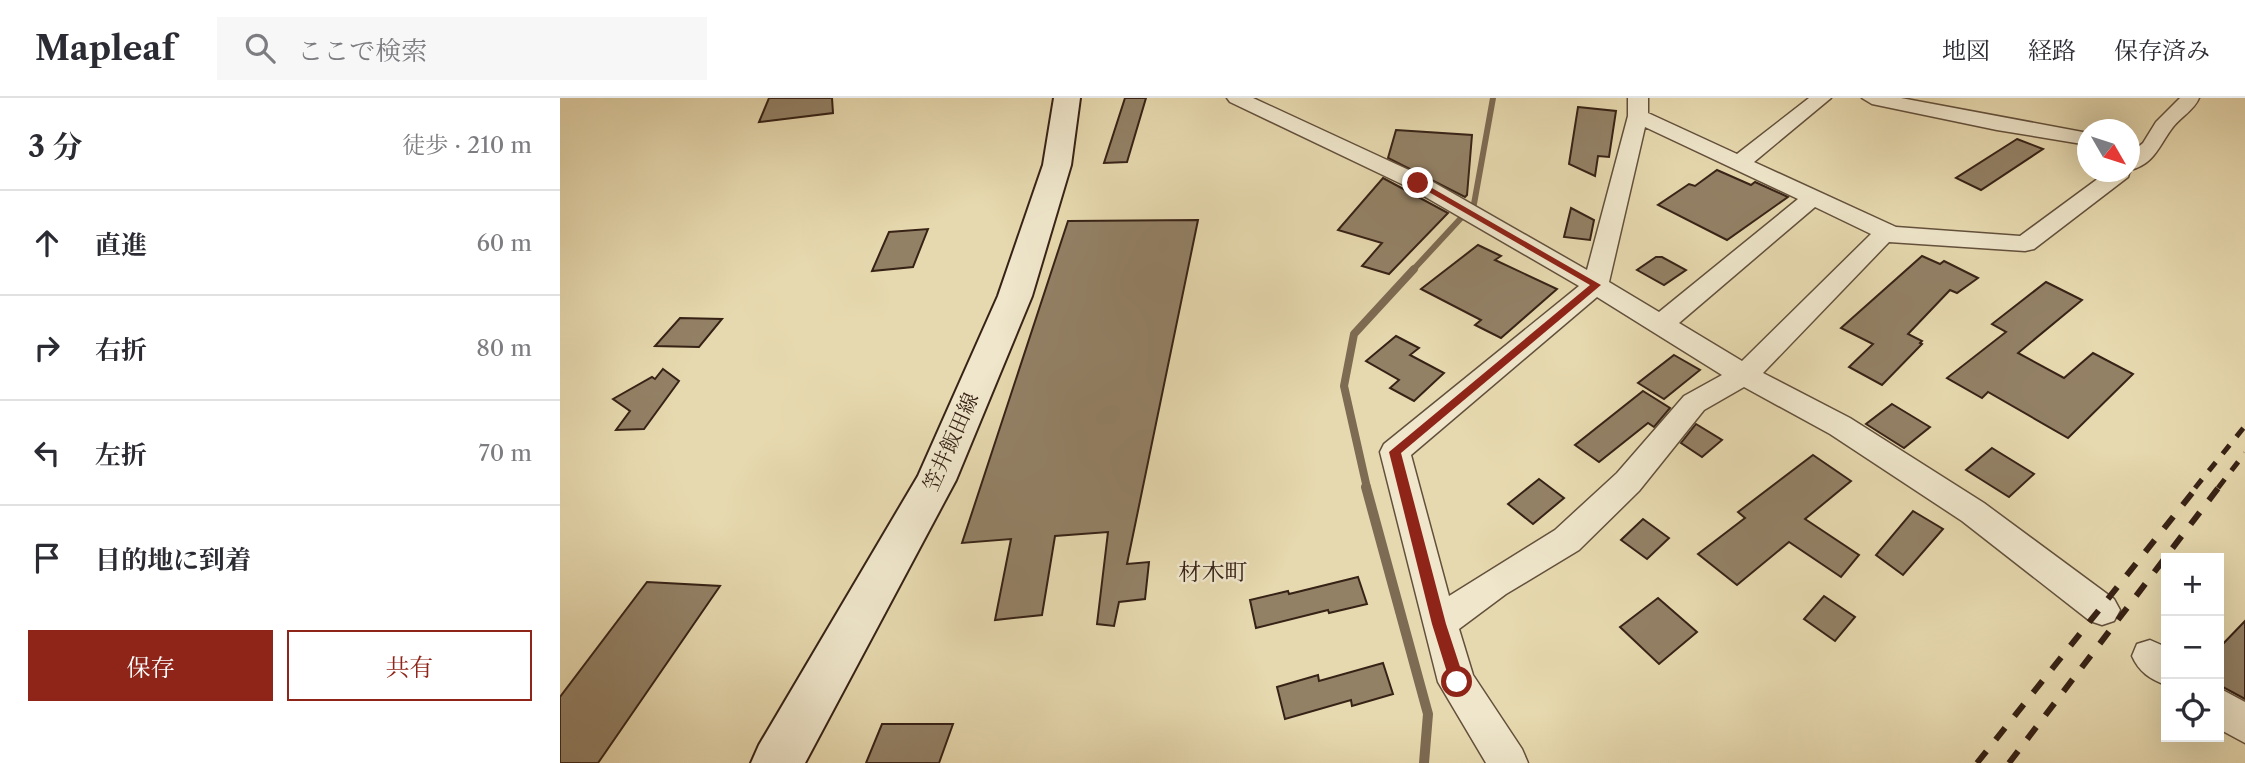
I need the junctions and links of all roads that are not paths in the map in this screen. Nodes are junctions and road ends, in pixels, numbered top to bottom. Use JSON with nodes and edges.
{"nodes":[{"id":1,"x":1066,"y":98,"type":"edge"},
{"id":2,"x":1237,"y":98,"type":"edge"},
{"id":3,"x":1821,"y":98,"type":"edge"},
{"id":4,"x":1872,"y":98,"type":"edge"},
{"id":5,"x":2190,"y":98,"type":"edge"},
{"id":6,"x":1638,"y":107,"type":"edge"},
{"id":7,"x":2077,"y":137,"type":"edge"},
{"id":8,"x":2140,"y":145,"type":"edge"},
{"id":9,"x":2152,"y":147,"type":"junction"},
{"id":10,"x":2140,"y":156,"type":"edge"},
{"id":11,"x":1740,"y":162,"type":"junction"},
{"id":12,"x":2107,"y":182,"type":"edge"},
{"id":13,"x":1814,"y":197,"type":"junction"},
{"id":14,"x":1891,"y":234,"type":"junction"},
{"id":15,"x":1596,"y":285,"type":"junction"},
{"id":16,"x":1661,"y":324,"type":"junction"},
{"id":17,"x":1744,"y":375,"type":"junction"},
{"id":18,"x":2102,"y":610,"type":"dead end"},
{"id":19,"x":1439,"y":624,"type":"junction"},
{"id":20,"x":2224,"y":710,"type":"edge"},
{"id":21,"x":2245,"y":725,"type":"edge"},
{"id":22,"x":777,"y":763,"type":"edge"},
{"id":23,"x":1508,"y":763,"type":"edge"}],
"edges":[{"from":1,"to":22,"type":"main road","name":"笠井飯田線"},
{"from":2,"to":15,"type":"street"},
{"from":3,"to":11,"type":"street"},
{"from":4,"to":7,"type":"street"},
{"from":5,"to":9,"type":"street"},
{"from":6,"to":11,"type":"street"},
{"from":6,"to":15,"type":"street"},
{"from":8,"to":9,"type":"street"},
{"from":9,"to":10,"type":"street"},
{"from":11,"to":13,"type":"street"},
{"from":12,"to":14,"type":"street"},
{"from":13,"to":14,"type":"street"},
{"from":13,"to":16,"type":"street"},
{"from":14,"to":17,"type":"street"},
{"from":15,"to":16,"type":"street"},
{"from":15,"to":19,"type":"street"},
{"from":16,"to":17,"type":"street"},
{"from":17,"to":18,"type":"street"},
{"from":17,"to":19,"type":"street"},
{"from":19,"to":23,"type":"street"},
{"from":20,"to":21,"type":"street"}]}
